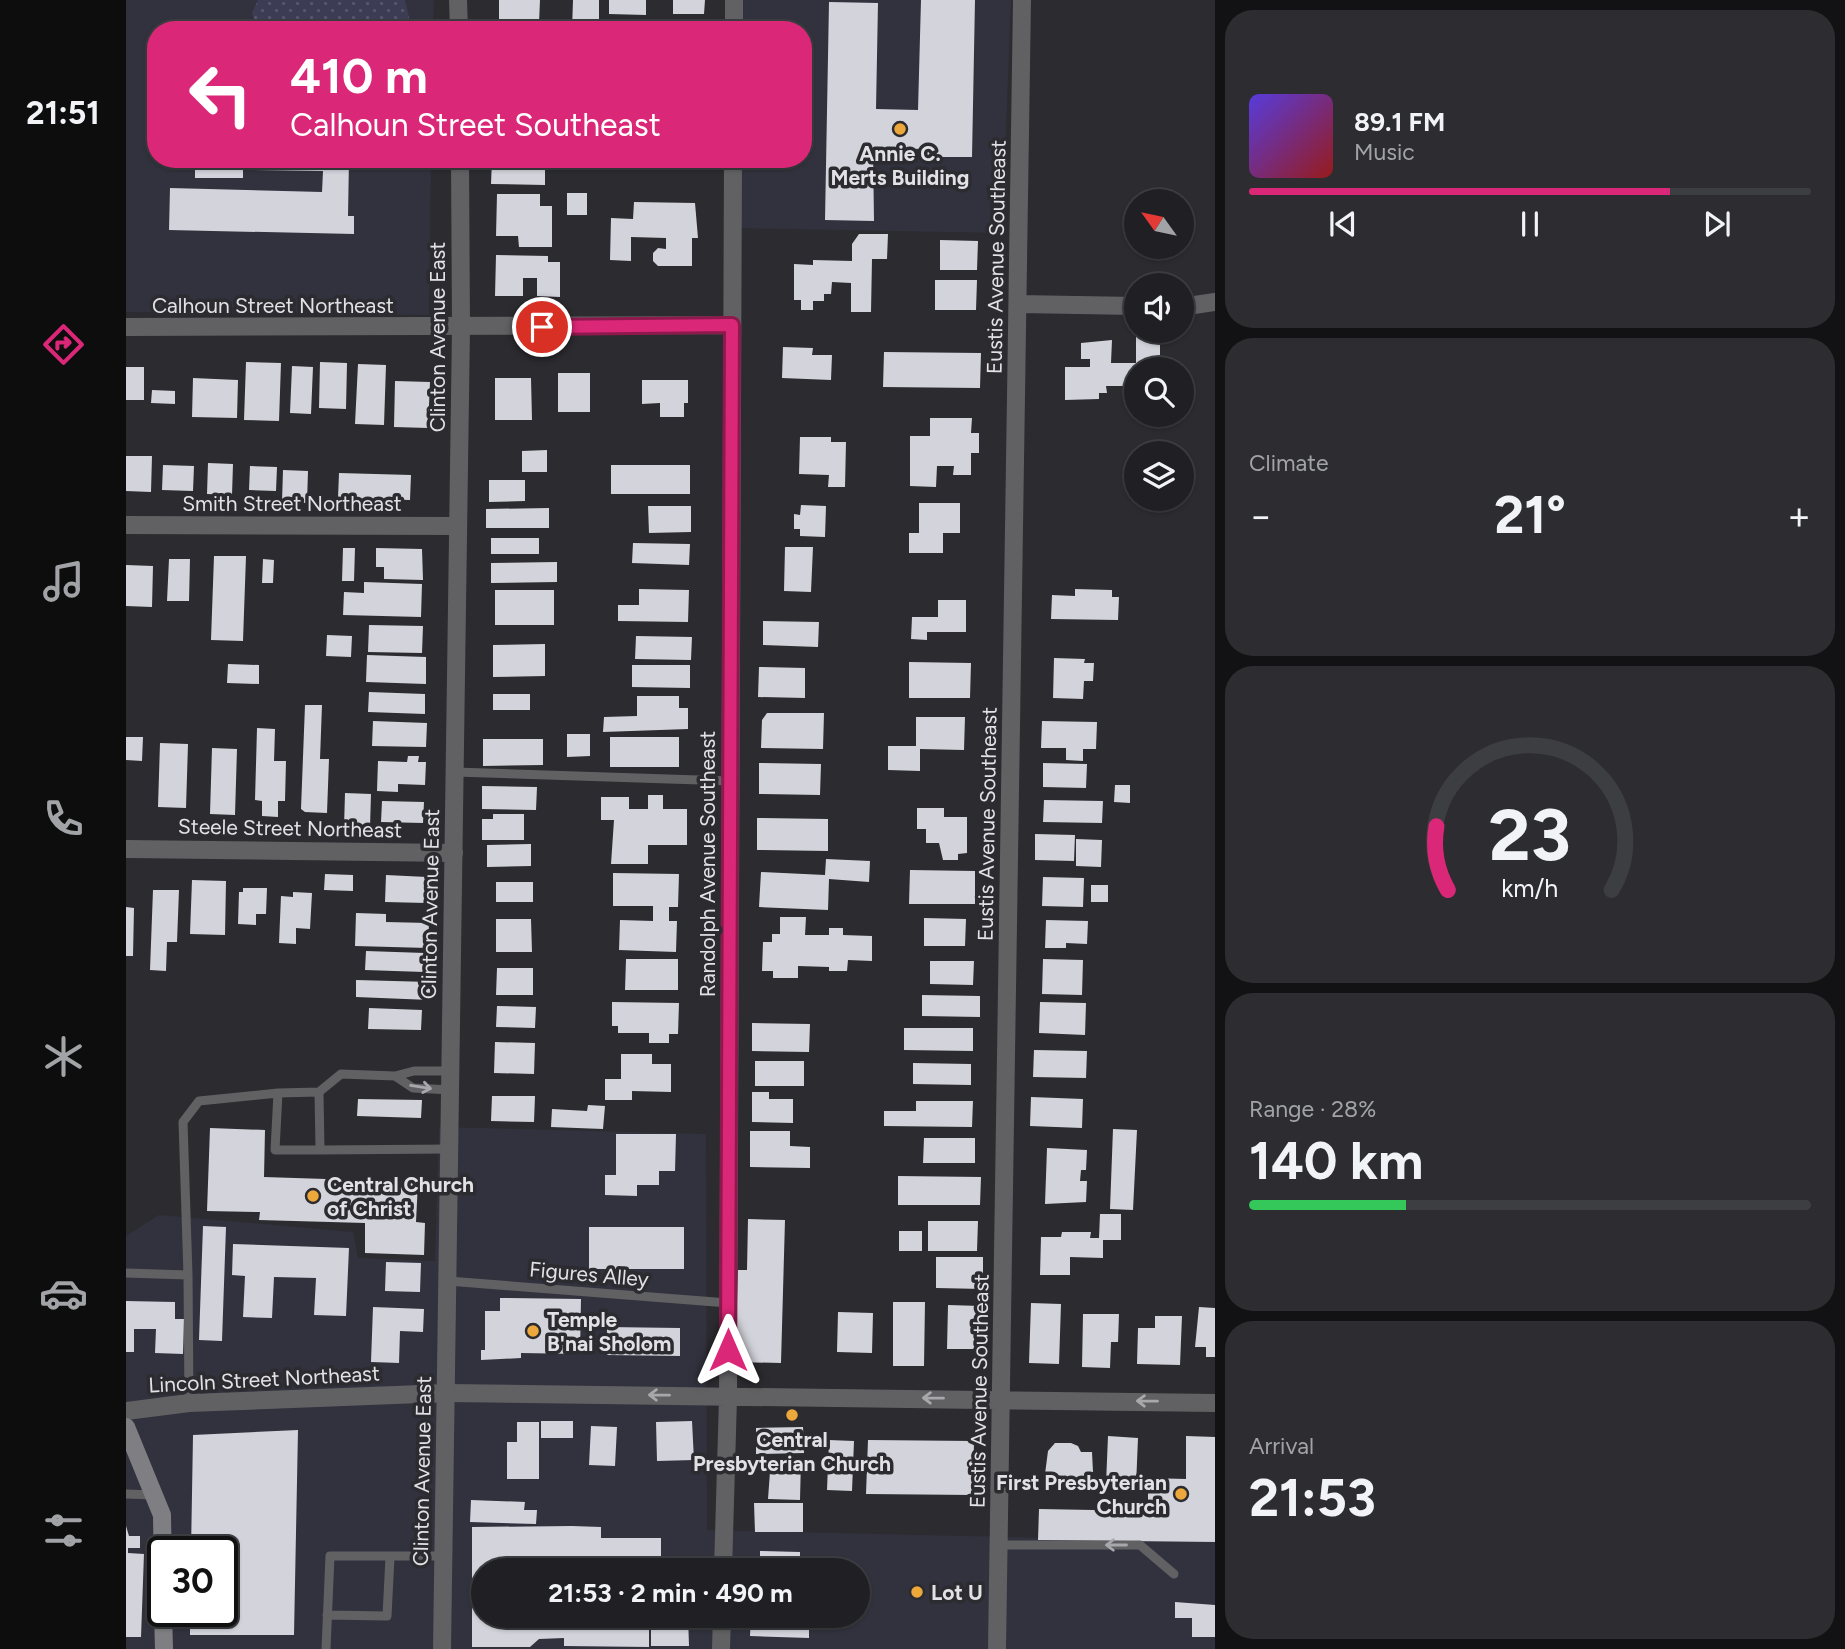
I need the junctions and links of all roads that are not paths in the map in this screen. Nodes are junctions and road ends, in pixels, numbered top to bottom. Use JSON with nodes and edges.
{"nodes":[{"id":1,"x":458,"y":0,"type":"edge"},
{"id":2,"x":734,"y":0,"type":"edge"},
{"id":3,"x":1022,"y":0,"type":"edge"},
{"id":4,"x":459,"y":21,"type":"edge"},
{"id":5,"x":734,"y":21,"type":"edge"},
{"id":6,"x":460,"y":168,"type":"edge"},
{"id":7,"x":733,"y":168,"type":"edge"},
{"id":8,"x":1215,"y":302,"type":"edge"},
{"id":9,"x":1018,"y":304,"type":"junction"},
{"id":10,"x":1194,"y":305,"type":"edge"},
{"id":11,"x":1124,"y":306,"type":"edge"},
{"id":12,"x":732,"y":325,"type":"junction"},
{"id":13,"x":126,"y":327,"type":"edge"},
{"id":14,"x":461,"y":328,"type":"junction"},
{"id":15,"x":126,"y":525,"type":"edge"},
{"id":16,"x":458,"y":526,"type":"junction"},
{"id":17,"x":455,"y":772,"type":"junction"},
{"id":18,"x":730,"y":781,"type":"junction"},
{"id":19,"x":126,"y":849,"type":"edge"},
{"id":20,"x":454,"y":853,"type":"junction"},
{"id":21,"x":451,"y":1071,"type":"junction"},
{"id":22,"x":395,"y":1076,"type":"junction"},
{"id":23,"x":450,"y":1090,"type":"junction"},
{"id":24,"x":278,"y":1093,"type":"junction"},
{"id":25,"x":319,"y":1093,"type":"junction"},
{"id":26,"x":450,"y":1149,"type":"junction"},
{"id":27,"x":320,"y":1150,"type":"junction"},
{"id":28,"x":126,"y":1273,"type":"edge"},
{"id":29,"x":188,"y":1275,"type":"junction"},
{"id":30,"x":448,"y":1281,"type":"junction"},
{"id":31,"x":728,"y":1303,"type":"junction"},
{"id":32,"x":446,"y":1393,"type":"junction"},
{"id":33,"x":727,"y":1398,"type":"junction"},
{"id":34,"x":1001,"y":1399,"type":"junction"},
{"id":35,"x":189,"y":1403,"type":"junction"},
{"id":36,"x":1215,"y":1403,"type":"edge"},
{"id":37,"x":126,"y":1411,"type":"edge"},
{"id":38,"x":126,"y":1427,"type":"edge"},
{"id":39,"x":126,"y":1494,"type":"edge"},
{"id":40,"x":154,"y":1495,"type":"junction"},
{"id":41,"x":162,"y":1536,"type":"edge"},
{"id":42,"x":999,"y":1545,"type":"junction"},
{"id":43,"x":444,"y":1556,"type":"junction"},
{"id":44,"x":390,"y":1557,"type":"junction"},
{"id":45,"x":723,"y":1558,"type":"edge"},
{"id":46,"x":1174,"y":1574,"type":"dead end"},
{"id":47,"x":327,"y":1615,"type":"junction"},
{"id":48,"x":163,"y":1627,"type":"edge"},
{"id":49,"x":722,"y":1628,"type":"edge"},
{"id":50,"x":163,"y":1649,"type":"edge"},
{"id":51,"x":326,"y":1649,"type":"edge"},
{"id":52,"x":442,"y":1649,"type":"edge"},
{"id":53,"x":721,"y":1649,"type":"edge"},
{"id":54,"x":997,"y":1649,"type":"edge"}],
"edges":[{"from":1,"to":4,"type":"street"},
{"from":2,"to":5,"type":"street"},
{"from":3,"to":9,"type":"street","name":"Eustis Avenue Southeast"},
{"from":6,"to":14,"type":"street","name":"Clinton Avenue East"},
{"from":7,"to":12,"type":"street","name":"Randolph Avenue Southeast"},
{"from":8,"to":10,"type":"street"},
{"from":9,"to":11,"type":"street"},
{"from":9,"to":34,"type":"street","name":"Eustis Avenue Southeast"},
{"from":12,"to":14,"type":"street","name":"Calhoun Street Northeast"},
{"from":12,"to":18,"type":"street","name":"Randolph Avenue Southeast"},
{"from":13,"to":14,"type":"street","name":"Calhoun Street Northeast"},
{"from":14,"to":16,"type":"street","name":"Clinton Avenue East"},
{"from":15,"to":16,"type":"street","name":"Smith Street Northeast"},
{"from":16,"to":17,"type":"street","name":"Clinton Avenue East"},
{"from":17,"to":18,"type":"lane"},
{"from":17,"to":20,"type":"street","name":"Clinton Avenue East"},
{"from":18,"to":31,"type":"street","name":"Randolph Avenue Southeast"},
{"from":19,"to":20,"type":"street","name":"Steele Street Northeast"},
{"from":20,"to":21,"type":"street","name":"Clinton Avenue East"},
{"from":21,"to":22,"type":"lane"},
{"from":21,"to":23,"type":"street","name":"Clinton Avenue East"},
{"from":22,"to":23,"type":"lane","one_way":true},
{"from":22,"to":25,"type":"lane"},
{"from":23,"to":26,"type":"street","name":"Clinton Avenue East"},
{"from":24,"to":25,"type":"lane"},
{"from":24,"to":27,"type":"lane"},
{"from":24,"to":29,"type":"lane"},
{"from":25,"to":27,"type":"lane"},
{"from":26,"to":27,"type":"lane"},
{"from":26,"to":30,"type":"street","name":"Clinton Avenue East"},
{"from":28,"to":29,"type":"lane"},
{"from":29,"to":35,"type":"lane"},
{"from":30,"to":31,"type":"lane","name":"Figures Alley"},
{"from":30,"to":32,"type":"street","name":"Clinton Avenue East"},
{"from":31,"to":33,"type":"street","name":"Randolph Avenue Southeast"},
{"from":33,"to":32,"type":"street","name":"Lincoln Street Northeast","one_way":true},
{"from":32,"to":35,"type":"street","name":"Lincoln Street Northeast"},
{"from":32,"to":43,"type":"street","name":"Clinton Avenue East"},
{"from":34,"to":33,"type":"street","name":"Lincoln Street Northeast","one_way":true},
{"from":33,"to":45,"type":"street","name":"Randolph Avenue Southeast"},
{"from":36,"to":34,"type":"street","name":"Lincoln Street Northeast","one_way":true},
{"from":34,"to":42,"type":"street","name":"Eustis Avenue Southeast"},
{"from":35,"to":37,"type":"street","name":"Lincoln Street Northeast"},
{"from":38,"to":40,"type":"main road"},
{"from":39,"to":40,"type":"lane"},
{"from":40,"to":41,"type":"main road"},
{"from":46,"to":42,"type":"lane","one_way":true},
{"from":42,"to":54,"type":"street","name":"Eustis Avenue Southeast"},
{"from":43,"to":44,"type":"lane"},
{"from":43,"to":52,"type":"street","name":"Clinton Avenue East"},
{"from":44,"to":47,"type":"lane"},
{"from":44,"to":47,"type":"lane"},
{"from":47,"to":51,"type":"lane"},
{"from":48,"to":50,"type":"main road"},
{"from":49,"to":53,"type":"street"}]}
